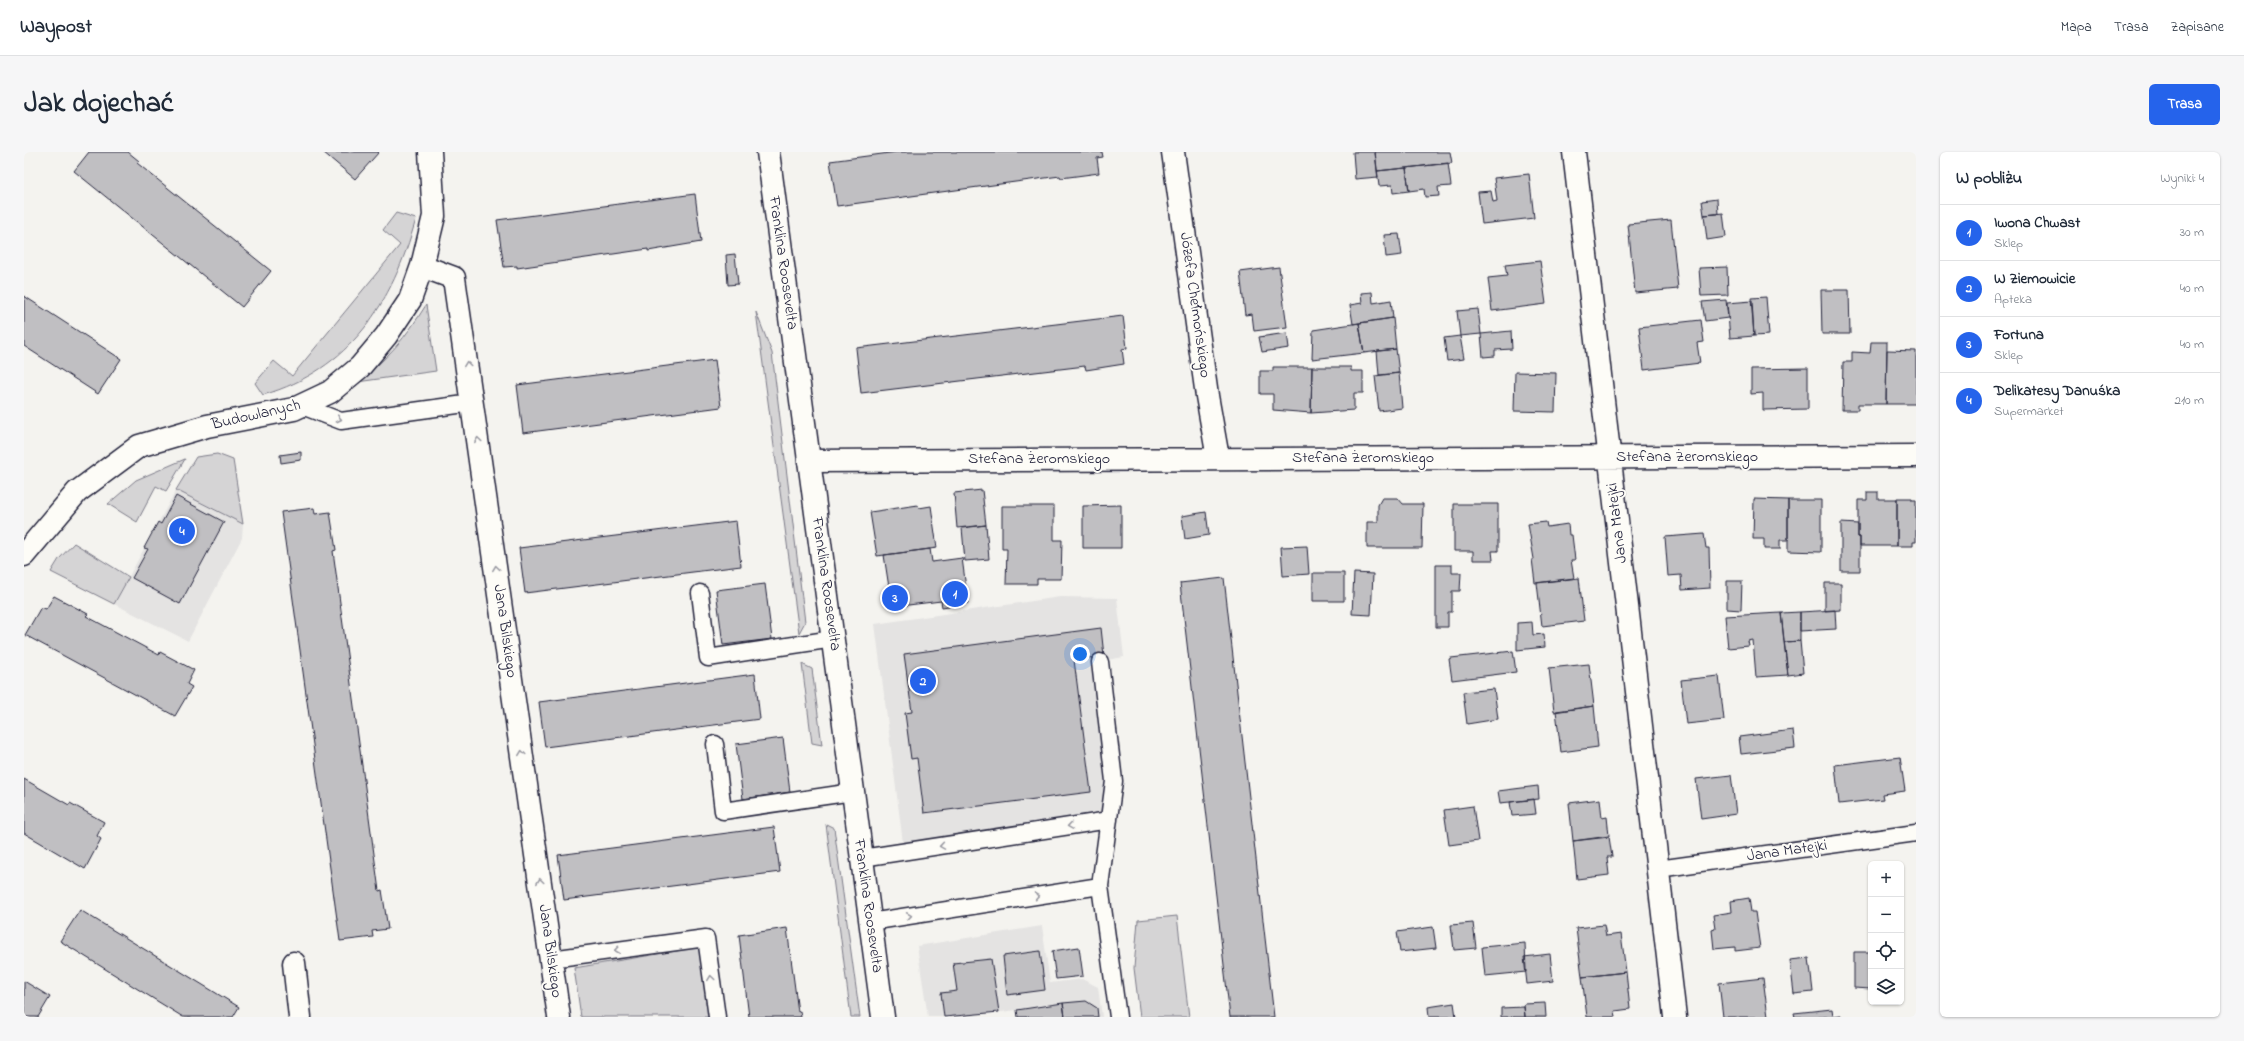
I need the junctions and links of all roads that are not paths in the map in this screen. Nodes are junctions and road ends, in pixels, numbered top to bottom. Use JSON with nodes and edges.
{"nodes":[{"id":1,"x":430,"y":152,"type":"edge"},
{"id":2,"x":768,"y":152,"type":"edge"},
{"id":3,"x":1173,"y":152,"type":"edge"},
{"id":4,"x":1574,"y":152,"type":"edge"},
{"id":5,"x":422,"y":266,"type":"junction"},
{"id":6,"x":472,"y":403,"type":"junction"},
{"id":7,"x":302,"y":406,"type":"junction"},
{"id":8,"x":1916,"y":456,"type":"edge"},
{"id":9,"x":1609,"y":457,"type":"junction"},
{"id":10,"x":1218,"y":458,"type":"junction"},
{"id":11,"x":809,"y":461,"type":"junction"},
{"id":12,"x":24,"y":555,"type":"edge"},
{"id":13,"x":700,"y":593,"type":"dead end"},
{"id":14,"x":833,"y":639,"type":"junction"},
{"id":15,"x":1100,"y":662,"type":"dead end"},
{"id":16,"x":715,"y":744,"type":"dead end"},
{"id":17,"x":853,"y":792,"type":"junction"},
{"id":18,"x":1109,"y":820,"type":"junction"},
{"id":19,"x":1916,"y":833,"type":"edge"},
{"id":20,"x":862,"y":858,"type":"junction"},
{"id":21,"x":1658,"y":869,"type":"junction"},
{"id":22,"x":1100,"y":886,"type":"junction"},
{"id":23,"x":870,"y":922,"type":"junction"},
{"id":24,"x":551,"y":959,"type":"junction"},
{"id":25,"x":294,"y":963,"type":"dead end"},
{"id":26,"x":300,"y":1017,"type":"edge"},
{"id":27,"x":559,"y":1017,"type":"edge"},
{"id":28,"x":717,"y":1017,"type":"edge"},
{"id":29,"x":883,"y":1017,"type":"edge"},
{"id":30,"x":1118,"y":1017,"type":"edge"},
{"id":31,"x":1675,"y":1017,"type":"edge"}],
"edges":[{"from":1,"to":5,"type":"street","name":"Budowlanych"},
{"from":2,"to":11,"type":"street","name":"Franklina Roosevelta"},
{"from":3,"to":10,"type":"street","name":"Józefa Chełmońskiego"},
{"from":4,"to":9,"type":"street","name":"Jana Matejki"},
{"from":6,"to":5,"type":"street","name":"Jana Bilskiego","one_way":true},
{"from":5,"to":7,"type":"street","name":"Budowlanych"},
{"from":7,"to":6,"type":"lane","one_way":true},
{"from":24,"to":6,"type":"street","name":"Jana Bilskiego","one_way":true},
{"from":7,"to":12,"type":"street","name":"Budowlanych"},
{"from":8,"to":9,"type":"street","name":"Stefana Żeromskiego"},
{"from":9,"to":10,"type":"street","name":"Stefana Żeromskiego"},
{"from":9,"to":21,"type":"street","name":"Jana Matejki"},
{"from":10,"to":11,"type":"street","name":"Stefana Żeromskiego"},
{"from":11,"to":14,"type":"street","name":"Franklina Roosevelta"},
{"from":13,"to":14,"type":"lane"},
{"from":14,"to":17,"type":"street","name":"Franklina Roosevelta"},
{"from":15,"to":18,"type":"lane"},
{"from":16,"to":17,"type":"lane"},
{"from":17,"to":20,"type":"street","name":"Franklina Roosevelta"},
{"from":18,"to":20,"type":"lane","one_way":true},
{"from":18,"to":22,"type":"lane"},
{"from":19,"to":21,"type":"lane","name":"Jana Matejki"},
{"from":20,"to":23,"type":"street","name":"Franklina Roosevelta"},
{"from":21,"to":31,"type":"street","name":"Jana Matejki"},
{"from":23,"to":22,"type":"lane","one_way":true},
{"from":22,"to":30,"type":"lane"},
{"from":23,"to":29,"type":"street","name":"Franklina Roosevelta"},
{"from":24,"to":27,"type":"street","name":"Jana Bilskiego"},
{"from":28,"to":24,"type":"lane","one_way":true},
{"from":25,"to":26,"type":"street"}]}
